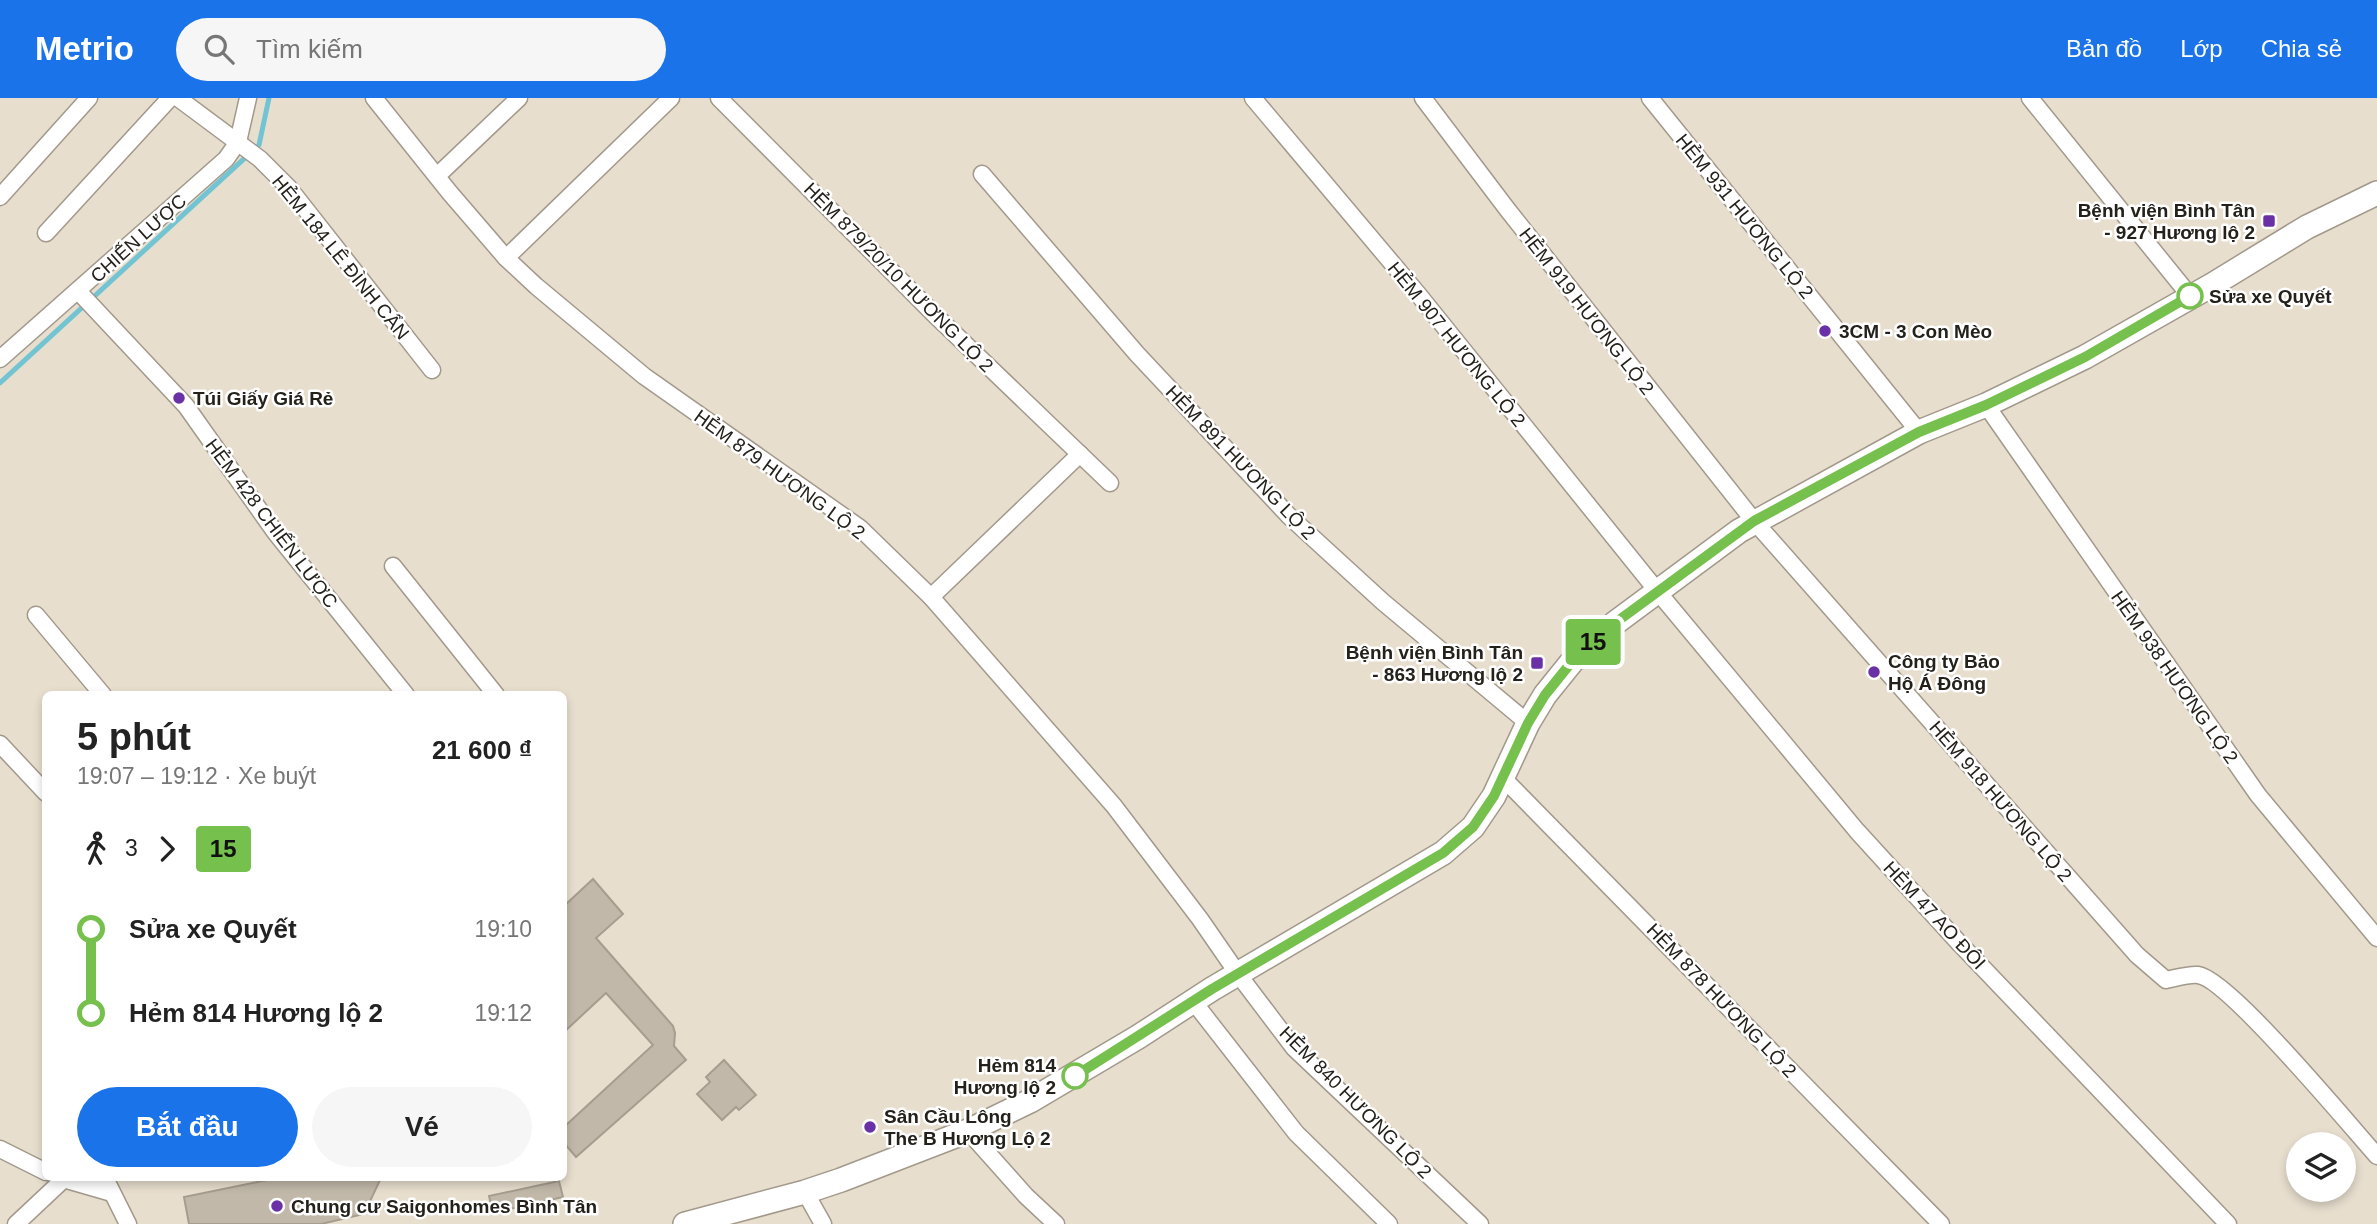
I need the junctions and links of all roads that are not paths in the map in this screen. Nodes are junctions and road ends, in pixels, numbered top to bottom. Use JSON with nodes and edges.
{"nodes":[{"id":1,"x":89,"y":98,"type":"edge"},
{"id":2,"x":170,"y":98,"type":"edge"},
{"id":3,"x":178,"y":98,"type":"edge"},
{"id":4,"x":248,"y":98,"type":"edge"},
{"id":5,"x":374,"y":98,"type":"edge"},
{"id":6,"x":519,"y":98,"type":"edge"},
{"id":7,"x":671,"y":98,"type":"edge"},
{"id":8,"x":719,"y":98,"type":"edge"},
{"id":9,"x":1253,"y":98,"type":"edge"},
{"id":10,"x":1423,"y":98,"type":"edge"},
{"id":11,"x":1650,"y":98,"type":"edge"},
{"id":12,"x":2030,"y":98,"type":"edge"},
{"id":13,"x":241,"y":144,"type":"junction"},
{"id":14,"x":982,"y":173,"type":"dead end"},
{"id":15,"x":437,"y":176,"type":"junction"},
{"id":16,"x":2377,"y":193,"type":"edge"},
{"id":17,"x":0,"y":197,"type":"edge"},
{"id":18,"x":46,"y":233,"type":"dead end"},
{"id":19,"x":506,"y":258,"type":"junction"},
{"id":20,"x":81,"y":294,"type":"junction"},
{"id":21,"x":2190,"y":296,"type":"junction"},
{"id":22,"x":3,"y":350,"type":"edge"},
{"id":23,"x":432,"y":370,"type":"dead end"},
{"id":24,"x":1986,"y":405,"type":"junction"},
{"id":25,"x":1919,"y":432,"type":"junction"},
{"id":26,"x":1080,"y":454,"type":"junction"},
{"id":27,"x":1110,"y":483,"type":"dead end"},
{"id":28,"x":1754,"y":521,"type":"junction"},
{"id":29,"x":393,"y":566,"type":"dead end"},
{"id":30,"x":1658,"y":592,"type":"junction"},
{"id":31,"x":931,"y":597,"type":"junction"},
{"id":32,"x":36,"y":615,"type":"dead end"},
{"id":33,"x":100,"y":691,"type":"edge"},
{"id":34,"x":403,"y":691,"type":"edge"},
{"id":35,"x":493,"y":691,"type":"edge"},
{"id":36,"x":1528,"y":723,"type":"junction"},
{"id":37,"x":0,"y":744,"type":"edge"},
{"id":38,"x":1503,"y":778,"type":"junction"},
{"id":39,"x":42,"y":789,"type":"edge"},
{"id":40,"x":2377,"y":938,"type":"edge"},
{"id":41,"x":1238,"y":974,"type":"junction"},
{"id":42,"x":1193,"y":1002,"type":"junction"},
{"id":43,"x":968,"y":1131,"type":"junction"},
{"id":44,"x":0,"y":1149,"type":"edge"},
{"id":45,"x":2377,"y":1156,"type":"edge"},
{"id":46,"x":42,"y":1170,"type":"edge"},
{"id":47,"x":60,"y":1181,"type":"edge"},
{"id":48,"x":69,"y":1181,"type":"edge"},
{"id":49,"x":106,"y":1181,"type":"edge"},
{"id":50,"x":805,"y":1192,"type":"junction"},
{"id":51,"x":112,"y":1194,"type":"junction"},
{"id":52,"x":16,"y":1224,"type":"edge"},
{"id":53,"x":128,"y":1224,"type":"edge"},
{"id":54,"x":684,"y":1224,"type":"edge"},
{"id":55,"x":824,"y":1224,"type":"edge"},
{"id":56,"x":1056,"y":1224,"type":"edge"},
{"id":57,"x":1389,"y":1224,"type":"edge"},
{"id":58,"x":1480,"y":1224,"type":"edge"},
{"id":59,"x":1941,"y":1224,"type":"edge"},
{"id":60,"x":2228,"y":1224,"type":"edge"}],
"edges":[{"from":1,"to":17,"type":"street"},
{"from":2,"to":18,"type":"street"},
{"from":3,"to":13,"type":"street","name":"HẺM 184 LÊ ĐÌNH CẨN"},
{"from":4,"to":13,"type":"street","name":"CHIẾN LƯỢC"},
{"from":5,"to":15,"type":"street","name":"HẺM 879 HƯƠNG LỘ 2"},
{"from":6,"to":15,"type":"street"},
{"from":7,"to":19,"type":"street"},
{"from":8,"to":26,"type":"street","name":"HẺM 879/20/10 HƯƠNG LỘ 2"},
{"from":9,"to":30,"type":"street","name":"HẺM 907 HƯƠNG LỘ 2"},
{"from":10,"to":28,"type":"street","name":"HẺM 919 HƯƠNG LỘ 2"},
{"from":11,"to":25,"type":"street","name":"HẺM 931 HƯƠNG LỘ 2"},
{"from":12,"to":21,"type":"street"},
{"from":13,"to":20,"type":"street","name":"CHIẾN LƯỢC"},
{"from":13,"to":23,"type":"street","name":"HẺM 184 LÊ ĐÌNH CẨN"},
{"from":14,"to":36,"type":"street","name":"HẺM 891 HƯƠNG LỘ 2"},
{"from":15,"to":19,"type":"street","name":"HẺM 879 HƯƠNG LỘ 2"},
{"from":16,"to":21,"type":"main road"},
{"from":19,"to":31,"type":"street","name":"HẺM 879 HƯƠNG LỘ 2"},
{"from":20,"to":22,"type":"street","name":"CHIẾN LƯỢC"},
{"from":20,"to":34,"type":"street","name":"HẺM 428 CHIẾN LƯỢC"},
{"from":21,"to":24,"type":"main road"},
{"from":24,"to":25,"type":"main road"},
{"from":24,"to":40,"type":"street","name":"HẺM 938 HƯƠNG LỘ 2"},
{"from":25,"to":28,"type":"main road"},
{"from":26,"to":27,"type":"street","name":"HẺM 879/20/10 HƯƠNG LỘ 2"},
{"from":26,"to":31,"type":"street"},
{"from":28,"to":30,"type":"main road"},
{"from":28,"to":45,"type":"street","name":"HẺM 918 HƯƠNG LỘ 2"},
{"from":29,"to":35,"type":"street"},
{"from":30,"to":36,"type":"main road"},
{"from":30,"to":60,"type":"street","name":"HẺM 47 AO ĐÔI"},
{"from":31,"to":41,"type":"street","name":"HẺM 879 HƯƠNG LỘ 2"},
{"from":32,"to":33,"type":"street"},
{"from":36,"to":38,"type":"main road"},
{"from":37,"to":39,"type":"street"},
{"from":38,"to":41,"type":"main road"},
{"from":38,"to":59,"type":"street","name":"HẺM 878 HƯƠNG LỘ 2"},
{"from":41,"to":42,"type":"main road"},
{"from":41,"to":58,"type":"street","name":"HẺM 840 HƯƠNG LỘ 2"},
{"from":42,"to":43,"type":"main road"},
{"from":42,"to":57,"type":"street"},
{"from":43,"to":50,"type":"main road"},
{"from":43,"to":56,"type":"street"},
{"from":44,"to":46,"type":"street"},
{"from":47,"to":52,"type":"street"},
{"from":48,"to":51,"type":"street"},
{"from":49,"to":51,"type":"street"},
{"from":50,"to":54,"type":"main road"},
{"from":50,"to":55,"type":"street"},
{"from":51,"to":53,"type":"street"}]}
